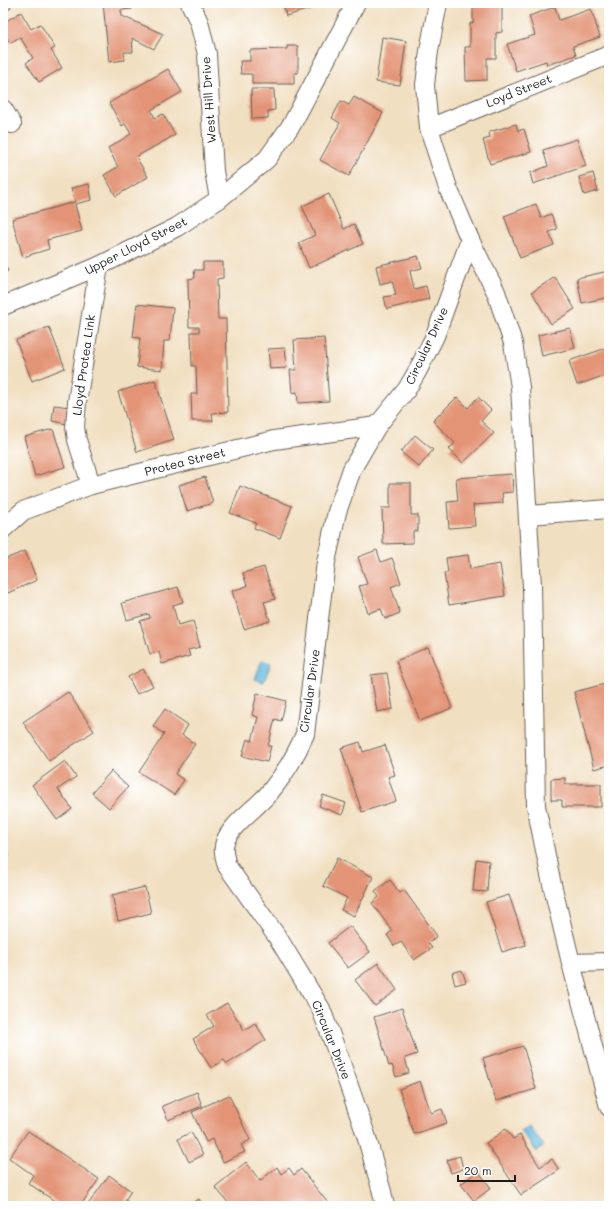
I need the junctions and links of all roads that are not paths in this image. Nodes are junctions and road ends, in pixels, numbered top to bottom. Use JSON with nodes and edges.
{"nodes":[{"id":1,"x":190,"y":3,"type":"edge"},
{"id":2,"x":356,"y":3,"type":"edge"},
{"id":3,"x":438,"y":3,"type":"edge"},
{"id":4,"x":609,"y":55,"type":"edge"},
{"id":5,"x":429,"y":128,"type":"junction"},
{"id":6,"x":219,"y":199,"type":"junction"},
{"id":7,"x":470,"y":240,"type":"junction"},
{"id":8,"x":99,"y":266,"type":"junction"},
{"id":9,"x":3,"y":306,"type":"edge"},
{"id":10,"x":377,"y":426,"type":"junction"},
{"id":11,"x":91,"y":485,"type":"junction"},
{"id":12,"x":609,"y":510,"type":"edge"},
{"id":13,"x":528,"y":515,"type":"junction"},
{"id":14,"x":3,"y":529,"type":"edge"},
{"id":15,"x":609,"y":962,"type":"edge"},
{"id":16,"x":571,"y":963,"type":"junction"},
{"id":17,"x":609,"y":1107,"type":"edge"},
{"id":18,"x":385,"y":1206,"type":"edge"}],
"edges":[{"from":1,"to":6,"type":"street","name":"West Hill Drive"},
{"from":2,"to":6,"type":"street","name":"Upper Lloyd Street"},
{"from":3,"to":5,"type":"street"},
{"from":4,"to":5,"type":"street","name":"Loyd Street"},
{"from":5,"to":7,"type":"street"},
{"from":6,"to":8,"type":"street","name":"Upper Lloyd Street"},
{"from":7,"to":10,"type":"street","name":"Circular Drive"},
{"from":7,"to":13,"type":"street"},
{"from":8,"to":9,"type":"street","name":"Upper Lloyd Street"},
{"from":8,"to":11,"type":"street","name":"Lloyd Protea Link"},
{"from":10,"to":11,"type":"street","name":"Protea Street"},
{"from":10,"to":18,"type":"street","name":"Circular Drive"},
{"from":11,"to":14,"type":"street","name":"Protea Street"},
{"from":12,"to":13,"type":"street"},
{"from":13,"to":16,"type":"street"},
{"from":15,"to":16,"type":"street"},
{"from":16,"to":17,"type":"street"}]}
